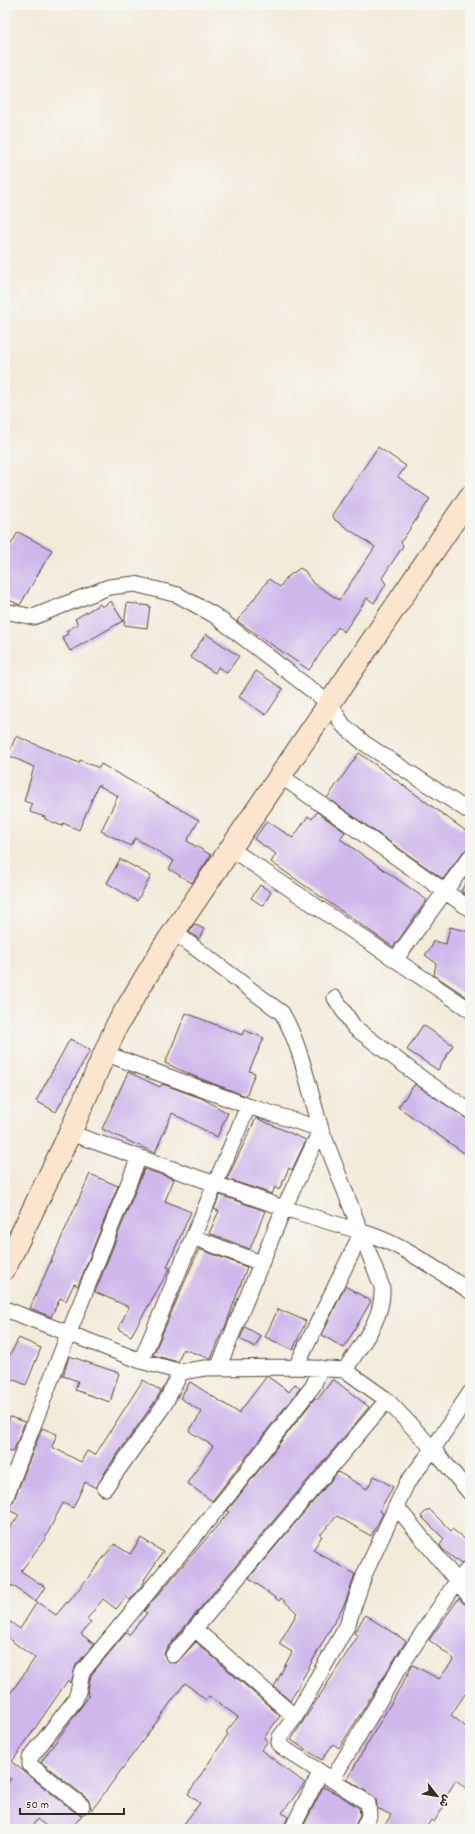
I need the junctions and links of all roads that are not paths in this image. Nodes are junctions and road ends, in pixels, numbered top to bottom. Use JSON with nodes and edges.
{"nodes":[{"id":1,"x":470,"y":498,"type":"edge"},
{"id":2,"x":5,"y":611,"type":"edge"},
{"id":3,"x":330,"y":704,"type":"junction"},
{"id":4,"x":281,"y":776,"type":"junction"},
{"id":5,"x":470,"y":812,"type":"edge"},
{"id":6,"x":231,"y":849,"type":"junction"},
{"id":7,"x":470,"y":857,"type":"edge"},
{"id":8,"x":445,"y":891,"type":"junction"},
{"id":9,"x":470,"y":909,"type":"edge"},
{"id":10,"x":174,"y":932,"type":"junction"},
{"id":11,"x":395,"y":960,"type":"junction"},
{"id":12,"x":336,"y":998,"type":"dead end"},
{"id":13,"x":470,"y":1010,"type":"edge"},
{"id":14,"x":104,"y":1053,"type":"junction"},
{"id":15,"x":248,"y":1106,"type":"junction"},
{"id":16,"x":470,"y":1111,"type":"edge"},
{"id":17,"x":321,"y":1129,"type":"junction"},
{"id":18,"x":70,"y":1133,"type":"junction"},
{"id":19,"x":139,"y":1158,"type":"junction"},
{"id":20,"x":215,"y":1184,"type":"junction"},
{"id":21,"x":284,"y":1208,"type":"junction"},
{"id":22,"x":362,"y":1232,"type":"junction"},
{"id":23,"x":193,"y":1237,"type":"junction"},
{"id":24,"x":261,"y":1263,"type":"junction"},
{"id":25,"x":5,"y":1268,"type":"edge"},
{"id":26,"x":470,"y":1291,"type":"edge"},
{"id":27,"x":5,"y":1309,"type":"edge"},
{"id":28,"x":68,"y":1335,"type":"junction"},
{"id":29,"x":141,"y":1361,"type":"junction"},
{"id":30,"x":296,"y":1367,"type":"junction"},
{"id":31,"x":218,"y":1368,"type":"junction"},
{"id":32,"x":321,"y":1368,"type":"junction"},
{"id":33,"x":345,"y":1370,"type":"junction"},
{"id":34,"x":181,"y":1372,"type":"junction"},
{"id":35,"x":470,"y":1393,"type":"edge"},
{"id":36,"x":387,"y":1400,"type":"junction"},
{"id":37,"x":433,"y":1449,"type":"junction"},
{"id":38,"x":105,"y":1488,"type":"dead end"},
{"id":39,"x":470,"y":1493,"type":"edge"},
{"id":40,"x":5,"y":1499,"type":"edge"},
{"id":41,"x":396,"y":1506,"type":"junction"},
{"id":42,"x":470,"y":1567,"type":"edge"},
{"id":43,"x":457,"y":1581,"type":"junction"},
{"id":44,"x":470,"y":1597,"type":"edge"},
{"id":45,"x":195,"y":1629,"type":"junction"},
{"id":46,"x":173,"y":1655,"type":"dead end"},
{"id":47,"x":295,"y":1717,"type":"junction"},
{"id":48,"x":326,"y":1776,"type":"junction"},
{"id":49,"x":82,"y":1806,"type":"dead end"},
{"id":50,"x":292,"y":1829,"type":"edge"},
{"id":51,"x":363,"y":1829,"type":"edge"}],
"edges":[{"from":1,"to":3,"type":"main road"},
{"from":2,"to":3,"type":"street"},
{"from":3,"to":4,"type":"main road"},
{"from":3,"to":5,"type":"street"},
{"from":4,"to":6,"type":"main road"},
{"from":4,"to":8,"type":"street"},
{"from":6,"to":10,"type":"main road"},
{"from":6,"to":11,"type":"street"},
{"from":7,"to":8,"type":"street"},
{"from":8,"to":9,"type":"street"},
{"from":8,"to":11,"type":"street"},
{"from":10,"to":14,"type":"main road"},
{"from":10,"to":17,"type":"street"},
{"from":11,"to":13,"type":"street"},
{"from":12,"to":16,"type":"street"},
{"from":14,"to":15,"type":"street"},
{"from":14,"to":18,"type":"main road"},
{"from":15,"to":17,"type":"street"},
{"from":15,"to":20,"type":"street"},
{"from":17,"to":21,"type":"street"},
{"from":17,"to":22,"type":"street"},
{"from":18,"to":19,"type":"street"},
{"from":18,"to":25,"type":"main road"},
{"from":19,"to":20,"type":"street"},
{"from":19,"to":28,"type":"street"},
{"from":20,"to":21,"type":"street"},
{"from":20,"to":23,"type":"street"},
{"from":21,"to":22,"type":"street"},
{"from":21,"to":24,"type":"street"},
{"from":22,"to":26,"type":"street"},
{"from":22,"to":30,"type":"street"},
{"from":22,"to":33,"type":"street"},
{"from":23,"to":24,"type":"street"},
{"from":23,"to":29,"type":"street"},
{"from":24,"to":31,"type":"street"},
{"from":27,"to":28,"type":"street"},
{"from":28,"to":29,"type":"street"},
{"from":28,"to":40,"type":"street"},
{"from":29,"to":34,"type":"street"},
{"from":30,"to":31,"type":"street"},
{"from":30,"to":32,"type":"street"},
{"from":31,"to":34,"type":"street"},
{"from":32,"to":33,"type":"street"},
{"from":32,"to":49,"type":"street"},
{"from":33,"to":36,"type":"street"},
{"from":34,"to":38,"type":"street"},
{"from":35,"to":37,"type":"street"},
{"from":36,"to":37,"type":"street"},
{"from":36,"to":45,"type":"street"},
{"from":37,"to":39,"type":"street"},
{"from":37,"to":41,"type":"street"},
{"from":41,"to":43,"type":"street"},
{"from":41,"to":47,"type":"street"},
{"from":42,"to":43,"type":"street"},
{"from":43,"to":44,"type":"street"},
{"from":43,"to":48,"type":"street"},
{"from":45,"to":46,"type":"street"},
{"from":45,"to":47,"type":"street"},
{"from":47,"to":48,"type":"street"},
{"from":48,"to":50,"type":"street"},
{"from":48,"to":51,"type":"street"}]}
